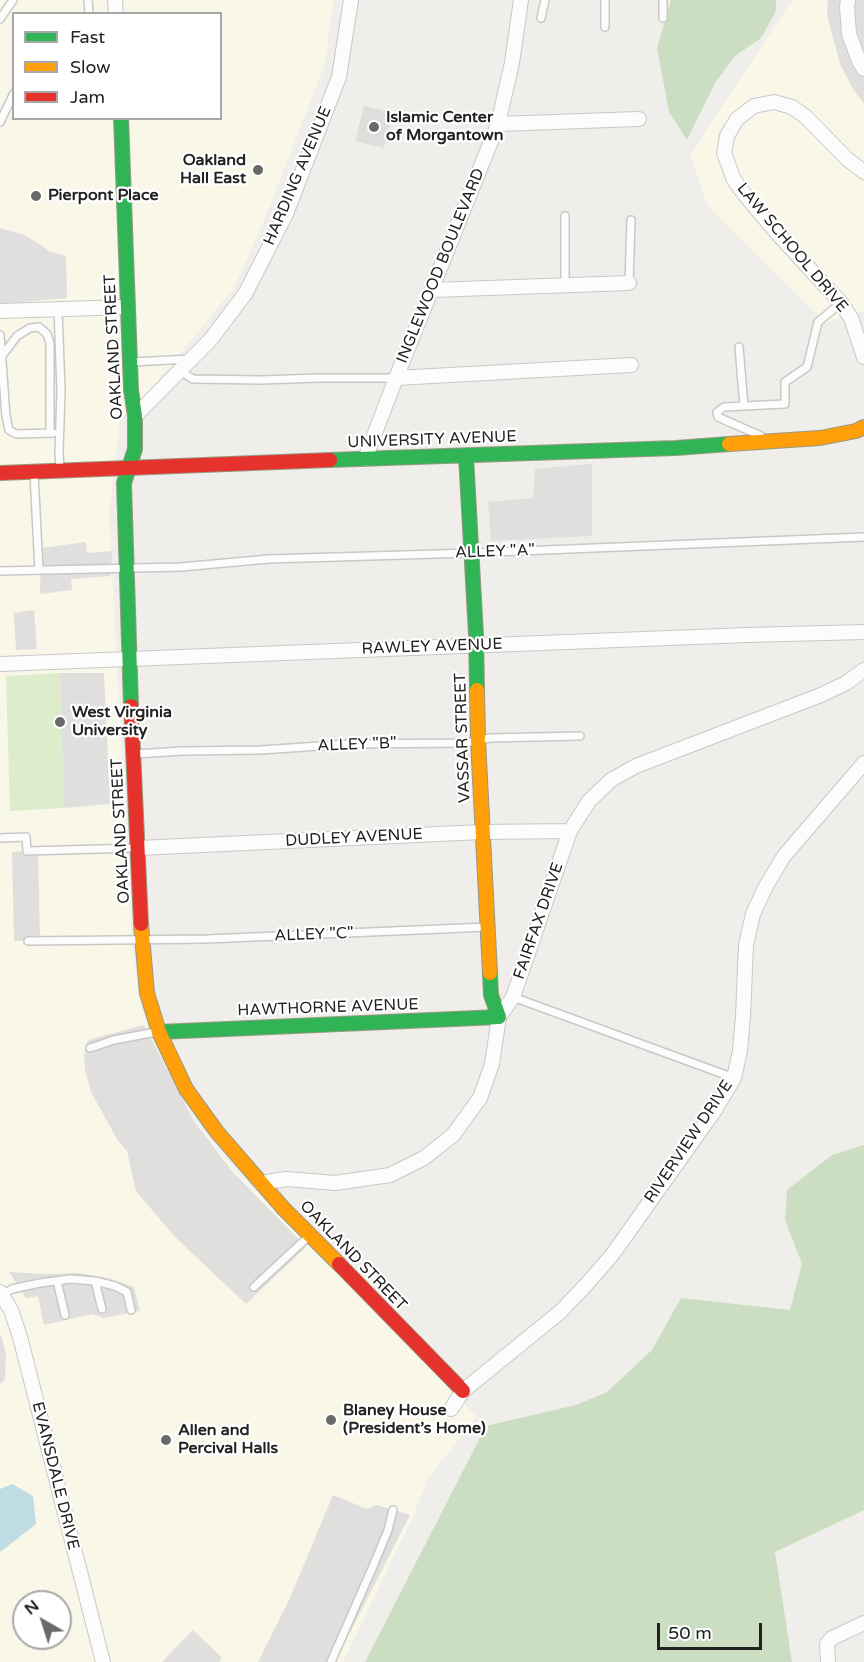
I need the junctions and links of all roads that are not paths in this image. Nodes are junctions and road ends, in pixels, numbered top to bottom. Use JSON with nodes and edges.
{"nodes":[{"id":1,"x":13,"y":0,"type":"edge"},
{"id":2,"x":351,"y":0,"type":"edge"},
{"id":3,"x":521,"y":0,"type":"edge"},
{"id":4,"x":546,"y":0,"type":"edge"},
{"id":5,"x":605,"y":0,"type":"edge"},
{"id":6,"x":663,"y":0,"type":"edge"},
{"id":7,"x":848,"y":0,"type":"edge"},
{"id":8,"x":541,"y":18,"type":"dead end"},
{"id":9,"x":663,"y":18,"type":"dead end"},
{"id":10,"x":0,"y":19,"type":"edge"},
{"id":11,"x":605,"y":27,"type":"dead end"},
{"id":12,"x":864,"y":69,"type":"edge"},
{"id":13,"x":12,"y":97,"type":"edge"},
{"id":14,"x":639,"y":119,"type":"dead end"},
{"id":15,"x":121,"y":120,"type":"edge"},
{"id":16,"x":0,"y":122,"type":"edge"},
{"id":17,"x":498,"y":124,"type":"junction"},
{"id":18,"x":864,"y":172,"type":"edge"},
{"id":19,"x":565,"y":216,"type":"dead end"},
{"id":20,"x":631,"y":220,"type":"dead end"},
{"id":21,"x":629,"y":283,"type":"joint"},
{"id":22,"x":565,"y":285,"type":"junction"},
{"id":23,"x":432,"y":290,"type":"junction"},
{"id":24,"x":841,"y":303,"type":"junction"},
{"id":25,"x":128,"y":307,"type":"junction"},
{"id":26,"x":58,"y":309,"type":"junction"},
{"id":27,"x":0,"y":311,"type":"edge"},
{"id":28,"x":0,"y":335,"type":"edge"},
{"id":29,"x":740,"y":347,"type":"dead end"},
{"id":30,"x":2,"y":356,"type":"junction"},
{"id":31,"x":864,"y":357,"type":"edge"},
{"id":32,"x":192,"y":359,"type":"junction"},
{"id":33,"x":130,"y":362,"type":"junction"},
{"id":34,"x":631,"y":365,"type":"dead end"},
{"id":35,"x":180,"y":371,"type":"junction"},
{"id":36,"x":396,"y":378,"type":"junction"},
{"id":37,"x":744,"y":406,"type":"junction"},
{"id":38,"x":135,"y":416,"type":"junction"},
{"id":39,"x":860,"y":429,"type":"edge"},
{"id":40,"x":50,"y":433,"type":"junction"},
{"id":41,"x":61,"y":434,"type":"junction"},
{"id":42,"x":773,"y":442,"type":"junction"},
{"id":43,"x":466,"y":456,"type":"junction"},
{"id":44,"x":365,"y":459,"type":"junction"},
{"id":45,"x":130,"y":467,"type":"junction"},
{"id":46,"x":61,"y":470,"type":"junction"},
{"id":47,"x":34,"y":472,"type":"junction"},
{"id":48,"x":0,"y":473,"type":"edge"},
{"id":49,"x":864,"y":537,"type":"edge"},
{"id":50,"x":471,"y":553,"type":"junction"},
{"id":51,"x":127,"y":568,"type":"junction"},
{"id":52,"x":39,"y":570,"type":"junction"},
{"id":53,"x":0,"y":571,"type":"edge"},
{"id":54,"x":864,"y":632,"type":"edge"},
{"id":55,"x":476,"y":646,"type":"junction"},
{"id":56,"x":130,"y":660,"type":"junction"},
{"id":57,"x":0,"y":664,"type":"edge"},
{"id":58,"x":864,"y":670,"type":"edge"},
{"id":59,"x":580,"y":736,"type":"dead end"},
{"id":60,"x":478,"y":740,"type":"junction"},
{"id":61,"x":133,"y":754,"type":"junction"},
{"id":62,"x":864,"y":763,"type":"edge"},
{"id":63,"x":570,"y":831,"type":"junction"},
{"id":64,"x":482,"y":832,"type":"junction"},
{"id":65,"x":0,"y":838,"type":"edge"},
{"id":66,"x":138,"y":848,"type":"junction"},
{"id":67,"x":487,"y":927,"type":"junction"},
{"id":68,"x":142,"y":939,"type":"junction"},
{"id":69,"x":28,"y":940,"type":"dead end"},
{"id":70,"x":513,"y":997,"type":"junction"},
{"id":71,"x":499,"y":1017,"type":"junction"},
{"id":72,"x":159,"y":1032,"type":"junction"},
{"id":73,"x":90,"y":1048,"type":"dead end"},
{"id":74,"x":734,"y":1078,"type":"junction"},
{"id":75,"x":261,"y":1183,"type":"junction"},
{"id":76,"x":310,"y":1235,"type":"junction"},
{"id":77,"x":57,"y":1281,"type":"junction"},
{"id":78,"x":95,"y":1281,"type":"junction"},
{"id":79,"x":254,"y":1287,"type":"dead end"},
{"id":80,"x":1,"y":1293,"type":"edge"},
{"id":81,"x":102,"y":1310,"type":"dead end"},
{"id":82,"x":131,"y":1310,"type":"dead end"},
{"id":83,"x":65,"y":1315,"type":"dead end"},
{"id":84,"x":463,"y":1391,"type":"junction"},
{"id":85,"x":451,"y":1409,"type":"dead end"},
{"id":86,"x":393,"y":1510,"type":"dead end"},
{"id":87,"x":864,"y":1623,"type":"edge"},
{"id":88,"x":103,"y":1662,"type":"edge"},
{"id":89,"x":331,"y":1662,"type":"edge"},
{"id":90,"x":828,"y":1662,"type":"edge"}],
"edges":[{"from":1,"to":10,"type":"lane"},
{"from":2,"to":32,"type":"street","name":"HARDING AVENUE"},
{"from":3,"to":17,"type":"street","name":"INGLEWOOD BOULEVARD"},
{"from":4,"to":8,"type":"lane"},
{"from":5,"to":11,"type":"lane"},
{"from":6,"to":9,"type":"lane"},
{"from":7,"to":12,"type":"street"},
{"from":13,"to":16,"type":"lane"},
{"from":14,"to":17,"type":"street"},
{"from":15,"to":25,"type":"street","name":"OAKLAND STREET"},
{"from":17,"to":23,"type":"street","name":"INGLEWOOD BOULEVARD"},
{"from":18,"to":24,"type":"street","name":"LAW SCHOOL DRIVE"},
{"from":19,"to":22,"type":"lane"},
{"from":20,"to":21,"type":"lane"},
{"from":21,"to":22,"type":"street"},
{"from":22,"to":23,"type":"street"},
{"from":23,"to":36,"type":"street","name":"INGLEWOOD BOULEVARD"},
{"from":24,"to":31,"type":"street","name":"LAW SCHOOL DRIVE"},
{"from":24,"to":37,"type":"lane"},
{"from":25,"to":26,"type":"street"},
{"from":25,"to":33,"type":"street","name":"OAKLAND STREET"},
{"from":26,"to":27,"type":"street"},
{"from":26,"to":41,"type":"lane"},
{"from":28,"to":30,"type":"lane"},
{"from":29,"to":37,"type":"lane"},
{"from":30,"to":40,"type":"lane"},
{"from":30,"to":40,"type":"lane"},
{"from":32,"to":33,"type":"lane"},
{"from":32,"to":35,"type":"street","name":"HARDING AVENUE"},
{"from":33,"to":38,"type":"street","name":"OAKLAND STREET"},
{"from":34,"to":36,"type":"street"},
{"from":35,"to":36,"type":"lane"},
{"from":35,"to":38,"type":"street","name":"HARDING AVENUE"},
{"from":36,"to":44,"type":"street","name":"INGLEWOOD BOULEVARD"},
{"from":37,"to":42,"type":"lane"},
{"from":38,"to":45,"type":"street","name":"OAKLAND STREET"},
{"from":39,"to":42,"type":"street","name":"UNIVERSITY AVENUE"},
{"from":40,"to":41,"type":"lane"},
{"from":41,"to":46,"type":"lane"},
{"from":42,"to":43,"type":"street","name":"UNIVERSITY AVENUE"},
{"from":43,"to":44,"type":"street","name":"UNIVERSITY AVENUE"},
{"from":43,"to":50,"type":"street","name":"VASSAR STREET"},
{"from":44,"to":45,"type":"street","name":"UNIVERSITY AVENUE"},
{"from":45,"to":46,"type":"street","name":"UNIVERSITY AVENUE"},
{"from":45,"to":51,"type":"street","name":"OAKLAND STREET"},
{"from":46,"to":47,"type":"street","name":"UNIVERSITY AVENUE"},
{"from":47,"to":48,"type":"street","name":"UNIVERSITY AVENUE"},
{"from":47,"to":52,"type":"lane"},
{"from":49,"to":50,"type":"lane","name":"ALLEY \"A\""},
{"from":50,"to":51,"type":"lane","name":"ALLEY \"A\""},
{"from":50,"to":55,"type":"street","name":"VASSAR STREET"},
{"from":51,"to":52,"type":"lane","name":"ALLEY \"A\""},
{"from":51,"to":56,"type":"street","name":"OAKLAND STREET"},
{"from":52,"to":53,"type":"lane","name":"ALLEY \"A\""},
{"from":54,"to":55,"type":"street","name":"RAWLEY AVENUE"},
{"from":55,"to":56,"type":"street","name":"RAWLEY AVENUE"},
{"from":55,"to":60,"type":"street","name":"VASSAR STREET"},
{"from":56,"to":57,"type":"street","name":"RAWLEY AVENUE"},
{"from":56,"to":61,"type":"street","name":"OAKLAND STREET"},
{"from":58,"to":63,"type":"street","name":"FAIRFAX DRIVE"},
{"from":59,"to":60,"type":"lane","name":"ALLEY \"B\""},
{"from":60,"to":61,"type":"lane","name":"ALLEY \"B\""},
{"from":60,"to":64,"type":"street","name":"VASSAR STREET"},
{"from":61,"to":66,"type":"street","name":"OAKLAND STREET"},
{"from":62,"to":74,"type":"street","name":"RIVERVIEW DRIVE"},
{"from":63,"to":64,"type":"street","name":"DUDLEY AVENUE"},
{"from":63,"to":70,"type":"street","name":"FAIRFAX DRIVE"},
{"from":64,"to":66,"type":"street","name":"DUDLEY AVENUE"},
{"from":64,"to":67,"type":"street","name":"VASSAR STREET"},
{"from":65,"to":66,"type":"lane"},
{"from":66,"to":68,"type":"street","name":"OAKLAND STREET"},
{"from":67,"to":68,"type":"lane","name":"ALLEY \"C\""},
{"from":67,"to":71,"type":"street","name":"VASSAR STREET"},
{"from":68,"to":69,"type":"lane","name":"ALLEY \"C\""},
{"from":68,"to":72,"type":"street","name":"OAKLAND STREET"},
{"from":70,"to":71,"type":"street","name":"FAIRFAX DRIVE"},
{"from":70,"to":74,"type":"lane"},
{"from":71,"to":72,"type":"street","name":"HAWTHORNE AVENUE"},
{"from":71,"to":75,"type":"street","name":"FAIRFAX DRIVE"},
{"from":72,"to":73,"type":"lane"},
{"from":72,"to":75,"type":"street","name":"OAKLAND STREET"},
{"from":74,"to":84,"type":"street","name":"RIVERVIEW DRIVE"},
{"from":75,"to":76,"type":"street","name":"OAKLAND STREET"},
{"from":76,"to":79,"type":"lane"},
{"from":76,"to":84,"type":"street","name":"OAKLAND STREET"},
{"from":77,"to":78,"type":"lane"},
{"from":77,"to":80,"type":"lane"},
{"from":77,"to":83,"type":"lane"},
{"from":78,"to":81,"type":"lane"},
{"from":78,"to":82,"type":"lane"},
{"from":80,"to":88,"type":"street","name":"EVANSDALE DRIVE"},
{"from":84,"to":85,"type":"street","name":"RIVERVIEW DRIVE"},
{"from":86,"to":89,"type":"lane"},
{"from":87,"to":90,"type":"street"}]}
